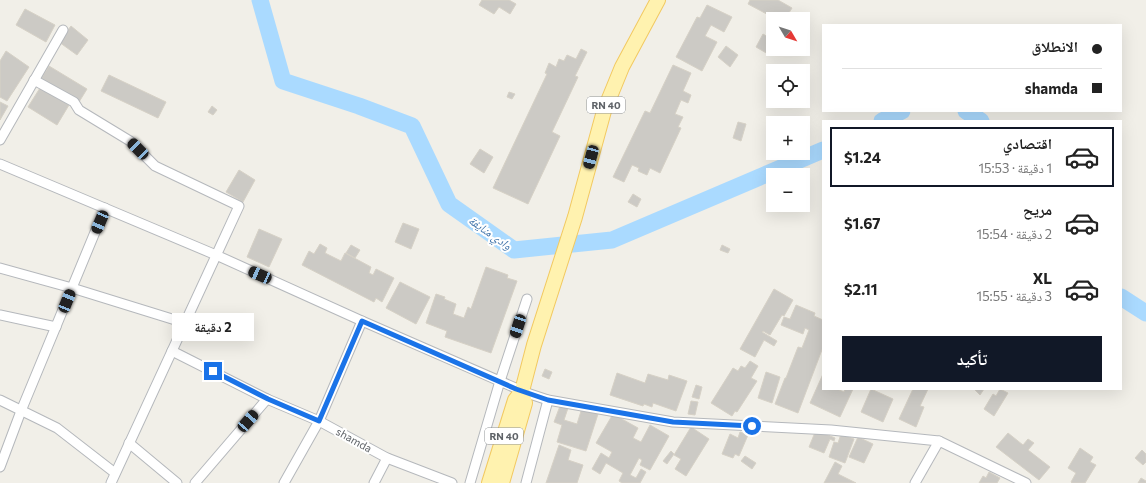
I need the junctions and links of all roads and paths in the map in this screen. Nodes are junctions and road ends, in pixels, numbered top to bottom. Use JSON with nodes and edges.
{"nodes":[{"id":1,"x":658,"y":0,"type":"edge"},
{"id":2,"x":63,"y":30,"type":"dead end"},
{"id":3,"x":34,"y":80,"type":"junction"},
{"id":4,"x":0,"y":140,"type":"edge"},
{"id":5,"x":0,"y":164,"type":"edge"},
{"id":6,"x":105,"y":208,"type":"junction"},
{"id":7,"x":216,"y":255,"type":"junction"},
{"id":8,"x":0,"y":268,"type":"edge"},
{"id":9,"x":72,"y":288,"type":"junction"},
{"id":10,"x":527,"y":299,"type":"dead end"},
{"id":11,"x":0,"y":315,"type":"edge"},
{"id":12,"x":362,"y":321,"type":"junction"},
{"id":13,"x":185,"y":323,"type":"junction"},
{"id":14,"x":56,"y":327,"type":"junction"},
{"id":15,"x":172,"y":350,"type":"junction"},
{"id":16,"x":500,"y":381,"type":"junction"},
{"id":17,"x":522,"y":391,"type":"junction"},
{"id":18,"x":268,"y":399,"type":"junction"},
{"id":19,"x":0,"y":400,"type":"edge"},
{"id":20,"x":548,"y":400,"type":"junction"},
{"id":21,"x":22,"y":411,"type":"junction"},
{"id":22,"x":319,"y":421,"type":"junction"},
{"id":23,"x":939,"y":441,"type":"junction"},
{"id":24,"x":129,"y":443,"type":"junction"},
{"id":25,"x":387,"y":458,"type":"junction"},
{"id":26,"x":0,"y":466,"type":"edge"},
{"id":27,"x":115,"y":473,"type":"junction"},
{"id":28,"x":111,"y":483,"type":"edge"},
{"id":29,"x":176,"y":483,"type":"edge"},
{"id":30,"x":195,"y":483,"type":"edge"},
{"id":31,"x":284,"y":483,"type":"edge"},
{"id":32,"x":374,"y":483,"type":"edge"},
{"id":33,"x":452,"y":483,"type":"edge"},
{"id":34,"x":470,"y":483,"type":"edge"},
{"id":35,"x":489,"y":483,"type":"edge"},
{"id":36,"x":502,"y":483,"type":"edge"},
{"id":37,"x":526,"y":483,"type":"edge"},
{"id":38,"x":915,"y":483,"type":"edge"},
{"id":39,"x":1026,"y":483,"type":"edge"}],
"edges":[{"from":1,"to":17,"type":"main road","number":"RN 40"},
{"from":2,"to":3,"type":"street"},
{"from":3,"to":4,"type":"street"},
{"from":3,"to":7,"type":"street"},
{"from":5,"to":6,"type":"street"},
{"from":6,"to":7,"type":"street"},
{"from":6,"to":9,"type":"street"},
{"from":7,"to":12,"type":"street"},
{"from":7,"to":13,"type":"street"},
{"from":8,"to":9,"type":"street"},
{"from":9,"to":13,"type":"street"},
{"from":9,"to":14,"type":"street"},
{"from":10,"to":16,"type":"street"},
{"from":11,"to":14,"type":"street"},
{"from":12,"to":16,"type":"street"},
{"from":12,"to":22,"type":"street"},
{"from":13,"to":15,"type":"street"},
{"from":14,"to":21,"type":"street"},
{"from":15,"to":18,"type":"street","name":"shamda"},
{"from":15,"to":24,"type":"street"},
{"from":16,"to":17,"type":"street"},
{"from":16,"to":34,"type":"street"},
{"from":17,"to":20,"type":"street"},
{"from":17,"to":35,"type":"main road","number":"RN 40"},
{"from":17,"to":36,"type":"main road","number":"RN 40"},
{"from":18,"to":22,"type":"street","name":"shamda"},
{"from":18,"to":30,"type":"street"},
{"from":19,"to":21,"type":"street"},
{"from":20,"to":23,"type":"street"},
{"from":20,"to":37,"type":"street"},
{"from":21,"to":26,"type":"street"},
{"from":21,"to":27,"type":"street"},
{"from":22,"to":25,"type":"street","name":"shamda"},
{"from":22,"to":31,"type":"street"},
{"from":23,"to":38,"type":"street"},
{"from":23,"to":39,"type":"street"},
{"from":24,"to":27,"type":"street"},
{"from":24,"to":29,"type":"street"},
{"from":25,"to":32,"type":"street"},
{"from":25,"to":33,"type":"street","name":"shamda"},
{"from":27,"to":28,"type":"street"}]}
